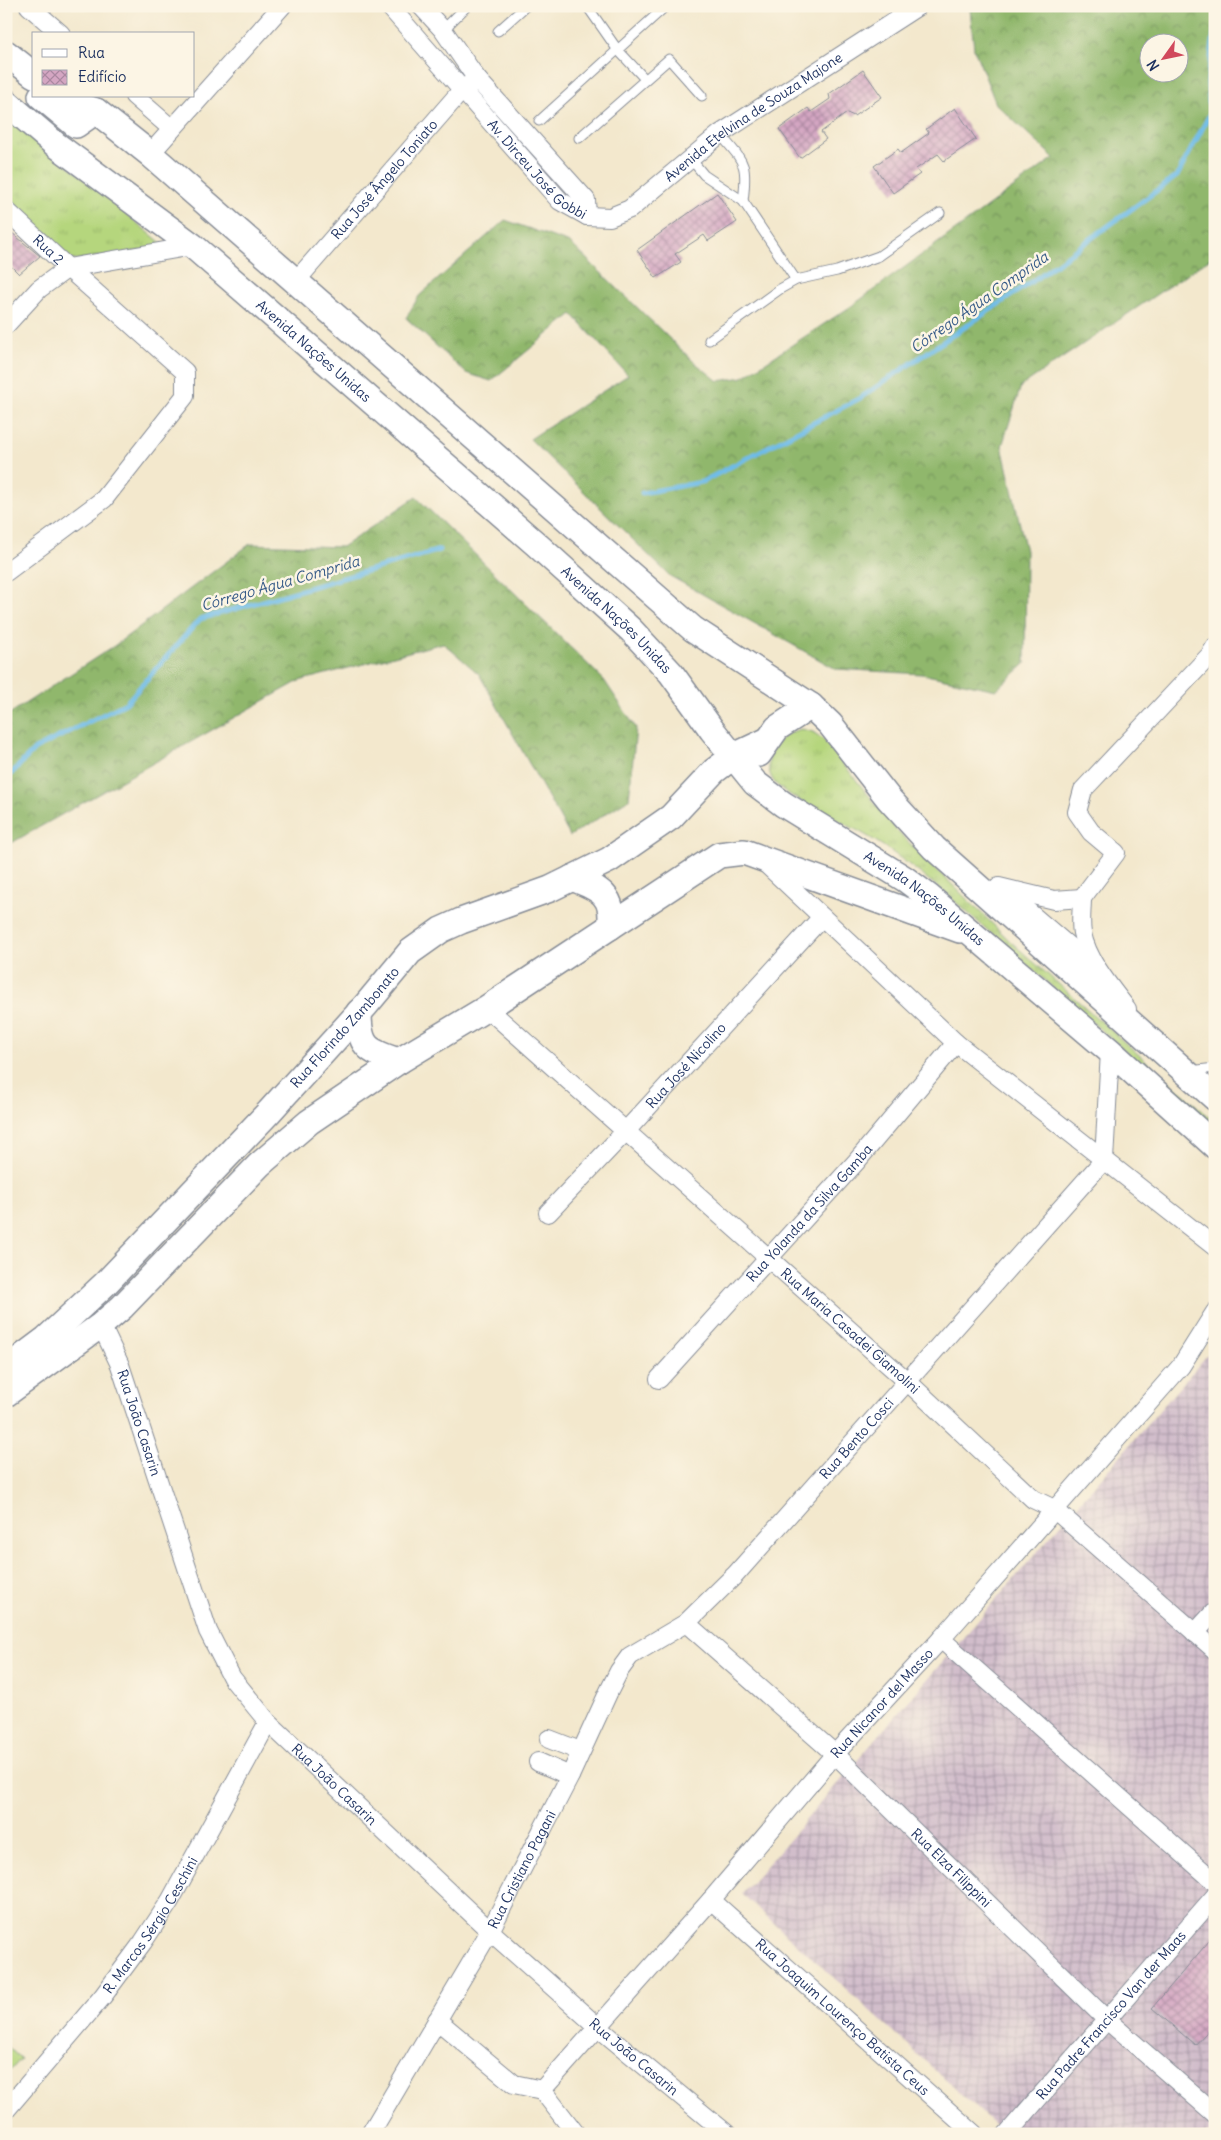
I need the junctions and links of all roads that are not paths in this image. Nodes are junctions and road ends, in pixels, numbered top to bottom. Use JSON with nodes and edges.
{"nodes":[{"id":1,"x":282,"y":6,"type":"edge"},
{"id":2,"x":389,"y":6,"type":"edge"},
{"id":3,"x":420,"y":6,"type":"edge"},
{"id":4,"x":468,"y":6,"type":"edge"},
{"id":5,"x":526,"y":6,"type":"edge"},
{"id":6,"x":586,"y":6,"type":"edge"},
{"id":7,"x":666,"y":6,"type":"edge"},
{"id":8,"x":918,"y":6,"type":"edge"},
{"id":9,"x":31,"y":7,"type":"edge"},
{"id":10,"x":443,"y":30,"type":"junction"},
{"id":11,"x":59,"y":32,"type":"edge"},
{"id":12,"x":498,"y":32,"type":"dead end"},
{"id":13,"x":617,"y":49,"type":"junction"},
{"id":14,"x":6,"y":53,"type":"edge"},
{"id":15,"x":6,"y":68,"type":"edge"},
{"id":16,"x":32,"y":73,"type":"edge"},
{"id":17,"x":477,"y":79,"type":"junction"},
{"id":18,"x":645,"y":79,"type":"junction"},
{"id":19,"x":32,"y":88,"type":"edge"},
{"id":20,"x":462,"y":90,"type":"junction"},
{"id":21,"x":702,"y":96,"type":"dead end"},
{"id":22,"x":43,"y":98,"type":"edge"},
{"id":23,"x":62,"y":98,"type":"edge"},
{"id":24,"x":136,"y":98,"type":"edge"},
{"id":25,"x":6,"y":102,"type":"edge"},
{"id":26,"x":96,"y":111,"type":"junction"},
{"id":27,"x":539,"y":121,"type":"dead end"},
{"id":28,"x":172,"y":129,"type":"junction"},
{"id":29,"x":720,"y":134,"type":"junction"},
{"id":30,"x":579,"y":138,"type":"dead end"},
{"id":31,"x":150,"y":154,"type":"junction"},
{"id":32,"x":690,"y":158,"type":"junction"},
{"id":33,"x":743,"y":201,"type":"junction"},
{"id":34,"x":6,"y":210,"type":"edge"},
{"id":35,"x":940,"y":213,"type":"dead end"},
{"id":36,"x":587,"y":216,"type":"junction"},
{"id":37,"x":194,"y":246,"type":"junction"},
{"id":38,"x":68,"y":268,"type":"junction"},
{"id":39,"x":796,"y":280,"type":"junction"},
{"id":40,"x":295,"y":282,"type":"junction"},
{"id":41,"x":6,"y":325,"type":"edge"},
{"id":42,"x":708,"y":340,"type":"dead end"},
{"id":43,"x":6,"y":572,"type":"edge"},
{"id":44,"x":1215,"y":647,"type":"edge"},
{"id":45,"x":811,"y":706,"type":"junction"},
{"id":46,"x":712,"y":730,"type":"junction"},
{"id":47,"x":766,"y":741,"type":"junction"},
{"id":48,"x":734,"y":756,"type":"junction"},
{"id":49,"x":755,"y":783,"type":"junction"},
{"id":50,"x":671,"y":817,"type":"junction"},
{"id":51,"x":934,"y":848,"type":"junction"},
{"id":52,"x":761,"y":858,"type":"junction"},
{"id":53,"x":572,"y":878,"type":"junction"},
{"id":54,"x":999,"y":887,"type":"junction"},
{"id":55,"x":1082,"y":898,"type":"junction"},
{"id":56,"x":822,"y":917,"type":"junction"},
{"id":57,"x":610,"y":927,"type":"junction"},
{"id":58,"x":976,"y":936,"type":"junction"},
{"id":59,"x":1102,"y":974,"type":"junction"},
{"id":60,"x":487,"y":1008,"type":"junction"},
{"id":61,"x":359,"y":1012,"type":"junction"},
{"id":62,"x":1151,"y":1042,"type":"junction"},
{"id":63,"x":956,"y":1043,"type":"junction"},
{"id":64,"x":1110,"y":1051,"type":"junction"},
{"id":65,"x":399,"y":1061,"type":"junction"},
{"id":66,"x":1215,"y":1068,"type":"edge"},
{"id":67,"x":1185,"y":1072,"type":"junction"},
{"id":68,"x":1215,"y":1098,"type":"edge"},
{"id":69,"x":625,"y":1132,"type":"junction"},
{"id":70,"x":1215,"y":1146,"type":"edge"},
{"id":71,"x":1104,"y":1160,"type":"junction"},
{"id":72,"x":548,"y":1213,"type":"dead end"},
{"id":73,"x":1215,"y":1247,"type":"edge"},
{"id":74,"x":768,"y":1258,"type":"junction"},
{"id":75,"x":1215,"y":1312,"type":"edge"},
{"id":76,"x":101,"y":1325,"type":"junction"},
{"id":77,"x":6,"y":1369,"type":"edge"},
{"id":78,"x":659,"y":1379,"type":"dead end"},
{"id":79,"x":908,"y":1382,"type":"junction"},
{"id":80,"x":6,"y":1394,"type":"edge"},
{"id":81,"x":1054,"y":1509,"type":"junction"},
{"id":82,"x":1215,"y":1611,"type":"edge"},
{"id":83,"x":686,"y":1623,"type":"junction"},
{"id":84,"x":1195,"y":1633,"type":"junction"},
{"id":85,"x":941,"y":1638,"type":"junction"},
{"id":86,"x":1215,"y":1650,"type":"edge"},
{"id":87,"x":268,"y":1722,"type":"junction"},
{"id":88,"x":549,"y":1739,"type":"dead end"},
{"id":89,"x":580,"y":1751,"type":"junction"},
{"id":90,"x":835,"y":1754,"type":"junction"},
{"id":91,"x":538,"y":1762,"type":"dead end"},
{"id":92,"x":570,"y":1776,"type":"junction"},
{"id":93,"x":1215,"y":1882,"type":"edge"},
{"id":94,"x":1215,"y":1896,"type":"edge"},
{"id":95,"x":711,"y":1900,"type":"junction"},
{"id":96,"x":490,"y":1931,"type":"junction"},
{"id":97,"x":436,"y":2020,"type":"junction"},
{"id":98,"x":1107,"y":2020,"type":"junction"},
{"id":99,"x":599,"y":2028,"type":"junction"},
{"id":100,"x":542,"y":2090,"type":"junction"},
{"id":101,"x":6,"y":2110,"type":"edge"},
{"id":102,"x":1215,"y":2114,"type":"edge"},
{"id":103,"x":370,"y":2134,"type":"edge"},
{"id":104,"x":576,"y":2134,"type":"edge"},
{"id":105,"x":727,"y":2134,"type":"edge"},
{"id":106,"x":974,"y":2134,"type":"edge"},
{"id":107,"x":1007,"y":2134,"type":"edge"}],
"edges":[{"from":1,"to":28,"type":"street"},
{"from":2,"to":20,"type":"street","name":"Av. Dirceu José Gobbi"},
{"from":3,"to":10,"type":"street","name":"Av. Dirceu José Gobbi"},
{"from":4,"to":10,"type":"lane"},
{"from":5,"to":12,"type":"lane"},
{"from":6,"to":13,"type":"lane"},
{"from":7,"to":13,"type":"lane"},
{"from":8,"to":29,"type":"street","name":"Avenida Etelvina de Souza Majone"},
{"from":9,"to":11,"type":"street"},
{"from":10,"to":17,"type":"street","name":"Av. Dirceu José Gobbi"},
{"from":13,"to":18,"type":"lane"},
{"from":13,"to":27,"type":"lane"},
{"from":14,"to":16,"type":"main road"},
{"from":15,"to":19,"type":"main road"},
{"from":17,"to":20,"type":"street","name":"Rua José Ângelo Toniato"},
{"from":17,"to":36,"type":"street","name":"Av. Dirceu José Gobbi"},
{"from":18,"to":21,"type":"lane"},
{"from":18,"to":30,"type":"lane"},
{"from":20,"to":36,"type":"street","name":"Av. Dirceu José Gobbi"},
{"from":20,"to":40,"type":"street","name":"Rua José Ângelo Toniato"},
{"from":22,"to":26,"type":"main road"},
{"from":23,"to":26,"type":"main road"},
{"from":24,"to":28,"type":"street"},
{"from":25,"to":37,"type":"main road","name":"Avenida Nações Unidas"},
{"from":26,"to":31,"type":"main road"},
{"from":28,"to":31,"type":"street"},
{"from":29,"to":32,"type":"street","name":"Avenida Etelvina de Souza Majone"},
{"from":29,"to":33,"type":"lane"},
{"from":31,"to":40,"type":"main road"},
{"from":32,"to":33,"type":"lane"},
{"from":32,"to":36,"type":"street","name":"Avenida Etelvina de Souza Majone"},
{"from":33,"to":39,"type":"lane"},
{"from":34,"to":38,"type":"street","name":"Rua 2"},
{"from":35,"to":39,"type":"lane"},
{"from":37,"to":38,"type":"street"},
{"from":37,"to":40,"type":"main road"},
{"from":37,"to":46,"type":"main road","name":"Avenida Nações Unidas"},
{"from":38,"to":41,"type":"street"},
{"from":38,"to":43,"type":"street"},
{"from":39,"to":42,"type":"lane"},
{"from":40,"to":45,"type":"main road"},
{"from":44,"to":55,"type":"street"},
{"from":45,"to":47,"type":"main road"},
{"from":45,"to":51,"type":"main road"},
{"from":46,"to":48,"type":"main road","name":"Avenida Nações Unidas"},
{"from":46,"to":50,"type":"main road"},
{"from":47,"to":48,"type":"main road","name":"Rua Florindo Zambonato"},
{"from":47,"to":49,"type":"main road"},
{"from":48,"to":49,"type":"main road","name":"Avenida Nações Unidas"},
{"from":48,"to":50,"type":"main road","name":"Rua Florindo Zambonato"},
{"from":49,"to":58,"type":"main road","name":"Avenida Nações Unidas"},
{"from":50,"to":53,"type":"main road","name":"Rua Florindo Zambonato"},
{"from":51,"to":54,"type":"street"},
{"from":51,"to":62,"type":"main road"},
{"from":52,"to":56,"type":"street"},
{"from":52,"to":57,"type":"main road"},
{"from":52,"to":58,"type":"main road"},
{"from":53,"to":57,"type":"main road"},
{"from":53,"to":61,"type":"main road","name":"Rua Florindo Zambonato"},
{"from":54,"to":55,"type":"street"},
{"from":54,"to":59,"type":"street"},
{"from":55,"to":59,"type":"street"},
{"from":56,"to":63,"type":"street"},
{"from":56,"to":69,"type":"street","name":"Rua José Nicolino"},
{"from":57,"to":60,"type":"main road"},
{"from":58,"to":64,"type":"main road","name":"Avenida Nações Unidas"},
{"from":59,"to":62,"type":"street"},
{"from":60,"to":65,"type":"main road"},
{"from":60,"to":69,"type":"street","name":"Rua Maria Casadei Giamolini"},
{"from":61,"to":65,"type":"main road"},
{"from":61,"to":77,"type":"main road","name":"Rua Florindo Zambonato"},
{"from":62,"to":67,"type":"main road"},
{"from":63,"to":71,"type":"street"},
{"from":63,"to":74,"type":"street","name":"Rua Yolanda da Silva Gamba"},
{"from":64,"to":70,"type":"main road","name":"Avenida Nações Unidas"},
{"from":64,"to":71,"type":"street"},
{"from":65,"to":76,"type":"main road"},
{"from":66,"to":67,"type":"lane"},
{"from":67,"to":68,"type":"main road"},
{"from":69,"to":72,"type":"street","name":"Rua José Nicolino"},
{"from":69,"to":74,"type":"street","name":"Rua Maria Casadei Giamolini"},
{"from":71,"to":73,"type":"street"},
{"from":71,"to":79,"type":"street","name":"Rua Bento Cosci"},
{"from":74,"to":78,"type":"street","name":"Rua Yolanda da Silva Gamba"},
{"from":74,"to":79,"type":"street","name":"Rua Maria Casadei Giamolini"},
{"from":75,"to":81,"type":"street","name":"Rua Nicanor del Masso"},
{"from":76,"to":80,"type":"main road"},
{"from":76,"to":87,"type":"street","name":"Rua João Casarin"},
{"from":79,"to":81,"type":"street","name":"Rua Maria Casadei Giamolini"},
{"from":79,"to":83,"type":"street","name":"Rua Bento Cosci"},
{"from":81,"to":84,"type":"street","name":"Rua Maria Casadei Giamolini"},
{"from":81,"to":85,"type":"street","name":"Rua Nicanor del Masso"},
{"from":82,"to":84,"type":"street"},
{"from":83,"to":89,"type":"street","name":"Rua Cristiano Pagani"},
{"from":83,"to":90,"type":"street","name":"Rua Elza Filippini"},
{"from":84,"to":86,"type":"street","name":"Rua Maria Casadei Giamolini"},
{"from":85,"to":90,"type":"street","name":"Rua Nicanor del Masso"},
{"from":85,"to":93,"type":"street"},
{"from":87,"to":96,"type":"street","name":"Rua João Casarin"},
{"from":87,"to":101,"type":"street","name":"R. Marcos Sérgio Ceschini"},
{"from":88,"to":89,"type":"street"},
{"from":89,"to":92,"type":"street","name":"Rua Cristiano Pagani"},
{"from":90,"to":95,"type":"street","name":"Rua Nicanor del Masso"},
{"from":90,"to":98,"type":"street","name":"Rua Elza Filippini"},
{"from":91,"to":92,"type":"street"},
{"from":92,"to":96,"type":"street","name":"Rua Cristiano Pagani"},
{"from":94,"to":98,"type":"street","name":"Rua Padre Francisco Van der Maas"},
{"from":95,"to":99,"type":"street","name":"Rua Nicanor del Masso"},
{"from":95,"to":106,"type":"street","name":"Rua Joaquim Lourenço Batista Ceus"},
{"from":96,"to":97,"type":"street","name":"Rua Cristiano Pagani"},
{"from":96,"to":99,"type":"street","name":"Rua João Casarin"},
{"from":97,"to":100,"type":"street"},
{"from":97,"to":103,"type":"street","name":"Rua Cristiano Pagani"},
{"from":98,"to":102,"type":"street","name":"Rua Elza Filippini"},
{"from":98,"to":107,"type":"street","name":"Rua Padre Francisco Van der Maas"},
{"from":99,"to":100,"type":"street","name":"Rua Nicanor del Masso"},
{"from":99,"to":105,"type":"street","name":"Rua João Casarin"},
{"from":100,"to":104,"type":"street"}]}
